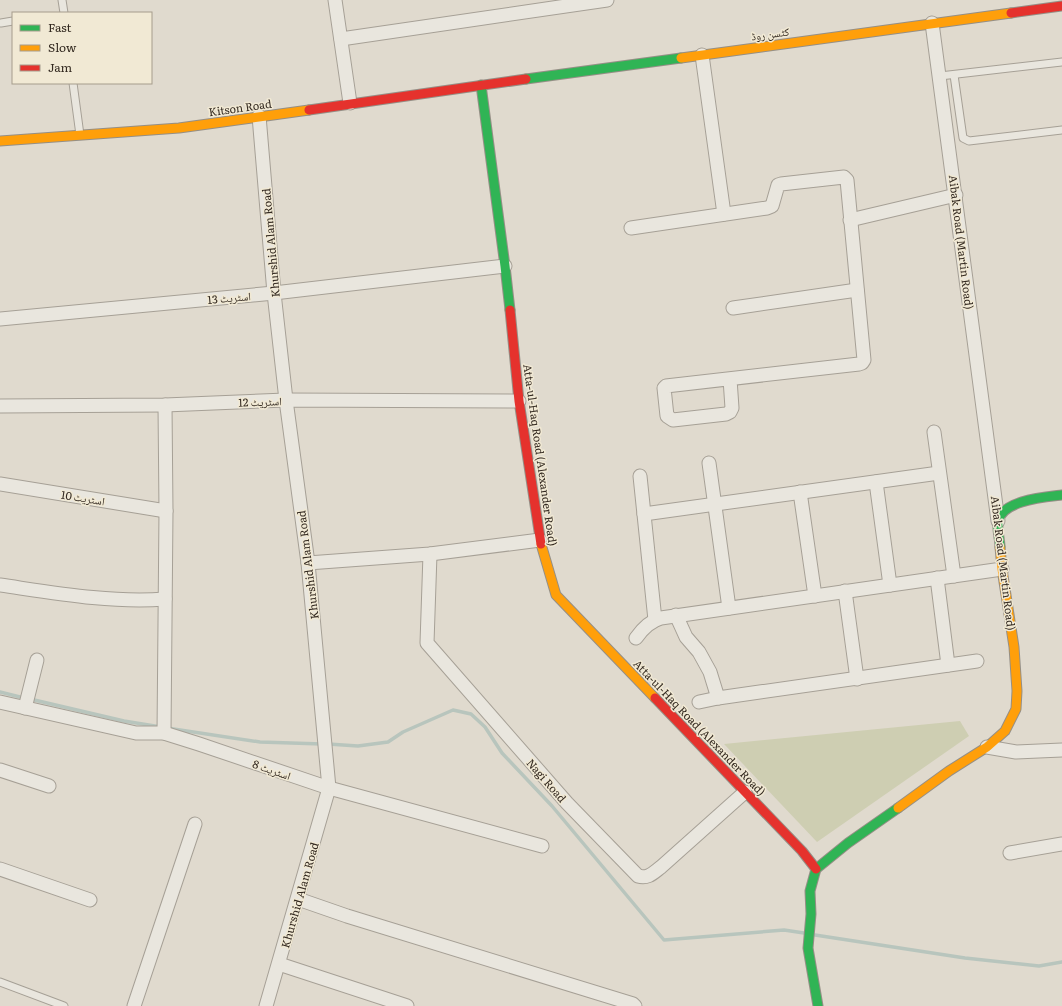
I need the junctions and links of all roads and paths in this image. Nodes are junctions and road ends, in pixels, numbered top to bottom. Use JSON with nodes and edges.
{"nodes":[{"id":1,"x":62,"y":0,"type":"edge"},
{"id":2,"x":335,"y":0,"type":"edge"},
{"id":3,"x":607,"y":0,"type":"edge"},
{"id":4,"x":1062,"y":6,"type":"edge"},
{"id":5,"x":64,"y":12,"type":"edge"},
{"id":6,"x":12,"y":21,"type":"edge"},
{"id":7,"x":1,"y":23,"type":"edge"},
{"id":8,"x":932,"y":23,"type":"junction"},
{"id":9,"x":341,"y":39,"type":"junction"},
{"id":10,"x":702,"y":55,"type":"junction"},
{"id":11,"x":1062,"y":63,"type":"edge"},
{"id":12,"x":954,"y":74,"type":"junction"},
{"id":13,"x":940,"y":76,"type":"junction"},
{"id":14,"x":73,"y":84,"type":"edge"},
{"id":15,"x":481,"y":85,"type":"junction"},
{"id":16,"x":350,"y":103,"type":"junction"},
{"id":17,"x":259,"y":116,"type":"junction"},
{"id":18,"x":1062,"y":130,"type":"edge"},
{"id":19,"x":80,"y":135,"type":"junction"},
{"id":20,"x":0,"y":141,"type":"edge"},
{"id":21,"x":956,"y":195,"type":"junction"},
{"id":22,"x":724,"y":214,"type":"junction"},
{"id":23,"x":850,"y":220,"type":"junction"},
{"id":24,"x":631,"y":228,"type":"dead end"},
{"id":25,"x":504,"y":266,"type":"junction"},
{"id":26,"x":857,"y":290,"type":"junction"},
{"id":27,"x":274,"y":293,"type":"junction"},
{"id":28,"x":733,"y":308,"type":"dead end"},
{"id":29,"x":0,"y":319,"type":"edge"},
{"id":30,"x":730,"y":379,"type":"junction"},
{"id":31,"x":286,"y":400,"type":"junction"},
{"id":32,"x":519,"y":401,"type":"junction"},
{"id":33,"x":165,"y":405,"type":"junction"},
{"id":34,"x":0,"y":406,"type":"edge"},
{"id":35,"x":934,"y":432,"type":"dead end"},
{"id":36,"x":709,"y":464,"type":"dead end"},
{"id":37,"x":939,"y":472,"type":"junction"},
{"id":38,"x":640,"y":476,"type":"dead end"},
{"id":39,"x":876,"y":482,"type":"junction"},
{"id":40,"x":0,"y":484,"type":"edge"},
{"id":41,"x":800,"y":492,"type":"junction"},
{"id":42,"x":1062,"y":496,"type":"edge"},
{"id":43,"x":714,"y":504,"type":"junction"},
{"id":44,"x":166,"y":511,"type":"junction"},
{"id":45,"x":644,"y":514,"type":"junction"},
{"id":46,"x":998,"y":521,"type":"junction"},
{"id":47,"x":540,"y":540,"type":"junction"},
{"id":48,"x":430,"y":554,"type":"junction"},
{"id":49,"x":308,"y":564,"type":"junction"},
{"id":50,"x":1002,"y":569,"type":"junction"},
{"id":51,"x":954,"y":576,"type":"junction"},
{"id":52,"x":937,"y":578,"type":"junction"},
{"id":53,"x":0,"y":585,"type":"edge"},
{"id":54,"x":890,"y":585,"type":"junction"},
{"id":55,"x":845,"y":592,"type":"junction"},
{"id":56,"x":815,"y":596,"type":"junction"},
{"id":57,"x":165,"y":599,"type":"junction"},
{"id":58,"x":730,"y":608,"type":"junction"},
{"id":59,"x":676,"y":616,"type":"junction"},
{"id":60,"x":655,"y":620,"type":"junction"},
{"id":61,"x":636,"y":638,"type":"dead end"},
{"id":62,"x":37,"y":660,"type":"dead end"},
{"id":63,"x":977,"y":661,"type":"dead end"},
{"id":64,"x":948,"y":665,"type":"junction"},
{"id":65,"x":856,"y":679,"type":"junction"},
{"id":66,"x":718,"y":698,"type":"junction"},
{"id":67,"x":27,"y":701,"type":"junction"},
{"id":68,"x":0,"y":702,"type":"edge"},
{"id":69,"x":699,"y":702,"type":"dead end"},
{"id":70,"x":164,"y":728,"type":"junction"},
{"id":71,"x":987,"y":748,"type":"junction"},
{"id":72,"x":1062,"y":750,"type":"edge"},
{"id":73,"x":0,"y":770,"type":"edge"},
{"id":74,"x":49,"y":786,"type":"dead end"},
{"id":75,"x":329,"y":788,"type":"junction"},
{"id":76,"x":745,"y":792,"type":"junction"},
{"id":77,"x":195,"y":824,"type":"dead end"},
{"id":78,"x":1062,"y":844,"type":"edge"},
{"id":79,"x":542,"y":846,"type":"dead end"},
{"id":80,"x":1010,"y":853,"type":"dead end"},
{"id":81,"x":0,"y":869,"type":"edge"},
{"id":82,"x":816,"y":869,"type":"junction"},
{"id":83,"x":298,"y":899,"type":"junction"},
{"id":84,"x":90,"y":900,"type":"dead end"},
{"id":85,"x":279,"y":964,"type":"junction"},
{"id":86,"x":0,"y":982,"type":"edge"},
{"id":87,"x":634,"y":1005,"type":"edge"},
{"id":88,"x":64,"y":1006,"type":"edge"},
{"id":89,"x":134,"y":1006,"type":"edge"},
{"id":90,"x":266,"y":1006,"type":"edge"},
{"id":91,"x":408,"y":1006,"type":"edge"},
{"id":92,"x":818,"y":1006,"type":"edge"}],
"edges":[{"from":1,"to":5,"type":"lane"},
{"from":2,"to":9,"type":"street"},
{"from":3,"to":9,"type":"street"},
{"from":4,"to":8,"type":"street","name":"کٹسن روڈ"},
{"from":6,"to":7,"type":"lane"},
{"from":8,"to":10,"type":"street","name":"کٹسن روڈ"},
{"from":8,"to":13,"type":"street","name":"Aibak Road (Martin Road)"},
{"from":9,"to":16,"type":"street"},
{"from":10,"to":15,"type":"street","name":"کٹسن روڈ"},
{"from":10,"to":22,"type":"street"},
{"from":11,"to":12,"type":"lane"},
{"from":12,"to":13,"type":"lane"},
{"from":12,"to":18,"type":"lane"},
{"from":13,"to":21,"type":"street","name":"Aibak Road (Martin Road)"},
{"from":14,"to":19,"type":"lane"},
{"from":15,"to":16,"type":"street","name":"Kitson Road"},
{"from":15,"to":25,"type":"street","name":"Atta-ul-Haq Road (Alexander Road)"},
{"from":16,"to":17,"type":"street","name":"Kitson Road"},
{"from":17,"to":19,"type":"street","name":"Kitson Road"},
{"from":17,"to":27,"type":"street","name":"Khurshid Alam Road"},
{"from":19,"to":20,"type":"street","name":"Kitson Road"},
{"from":21,"to":23,"type":"street"},
{"from":21,"to":46,"type":"street","name":"Aibak Road (Martin Road)"},
{"from":22,"to":23,"type":"street"},
{"from":22,"to":24,"type":"street"},
{"from":23,"to":26,"type":"street"},
{"from":25,"to":27,"type":"street","name":"اسٹریٹ 13"},
{"from":25,"to":32,"type":"street","name":"Atta-ul-Haq Road (Alexander Road)"},
{"from":26,"to":28,"type":"street"},
{"from":26,"to":30,"type":"street"},
{"from":27,"to":29,"type":"street","name":"اسٹریٹ 13"},
{"from":27,"to":31,"type":"street","name":"Khurshid Alam Road"},
{"from":30,"to":30,"type":"street"},
{"from":31,"to":32,"type":"street","name":"اسٹریٹ 12"},
{"from":31,"to":33,"type":"street","name":"اسٹریٹ 12"},
{"from":31,"to":49,"type":"street","name":"Khurshid Alam Road"},
{"from":32,"to":47,"type":"street","name":"Atta-ul-Haq Road (Alexander Road)"},
{"from":33,"to":34,"type":"street","name":"اسٹریٹ 12"},
{"from":33,"to":44,"type":"street"},
{"from":35,"to":37,"type":"street"},
{"from":36,"to":43,"type":"street"},
{"from":37,"to":39,"type":"street"},
{"from":37,"to":51,"type":"street"},
{"from":38,"to":45,"type":"street"},
{"from":39,"to":41,"type":"street"},
{"from":39,"to":54,"type":"street"},
{"from":40,"to":44,"type":"street","name":"اسٹریٹ 10"},
{"from":41,"to":43,"type":"street"},
{"from":41,"to":56,"type":"street"},
{"from":42,"to":46,"type":"street"},
{"from":43,"to":45,"type":"street"},
{"from":43,"to":58,"type":"street"},
{"from":44,"to":57,"type":"street"},
{"from":45,"to":60,"type":"street"},
{"from":46,"to":50,"type":"street","name":"Aibak Road (Martin Road)"},
{"from":47,"to":48,"type":"street"},
{"from":47,"to":76,"type":"street","name":"Atta-ul-Haq Road (Alexander Road)"},
{"from":48,"to":49,"type":"street"},
{"from":48,"to":76,"type":"street","name":"Nagi Road"},
{"from":49,"to":75,"type":"street","name":"Khurshid Alam Road"},
{"from":50,"to":51,"type":"street"},
{"from":50,"to":71,"type":"street","name":"Aibak Road (Martin Road)"},
{"from":51,"to":52,"type":"street"},
{"from":52,"to":54,"type":"street"},
{"from":52,"to":64,"type":"street"},
{"from":53,"to":57,"type":"street"},
{"from":54,"to":55,"type":"street"},
{"from":55,"to":56,"type":"street"},
{"from":55,"to":65,"type":"street"},
{"from":56,"to":58,"type":"street"},
{"from":57,"to":70,"type":"street"},
{"from":58,"to":59,"type":"street"},
{"from":59,"to":60,"type":"street"},
{"from":59,"to":66,"type":"street"},
{"from":60,"to":61,"type":"street"},
{"from":62,"to":67,"type":"street"},
{"from":63,"to":64,"type":"street"},
{"from":64,"to":65,"type":"street"},
{"from":65,"to":66,"type":"street"},
{"from":66,"to":69,"type":"street"},
{"from":67,"to":68,"type":"street","name":"اسٹریٹ 8"},
{"from":67,"to":70,"type":"street","name":"اسٹریٹ 8"},
{"from":70,"to":75,"type":"street","name":"اسٹریٹ 8"},
{"from":71,"to":72,"type":"street"},
{"from":71,"to":82,"type":"street","name":"Aibak Road (Martin Road)"},
{"from":73,"to":74,"type":"street"},
{"from":75,"to":79,"type":"street","name":"اسٹریٹ 8"},
{"from":75,"to":83,"type":"street","name":"Khurshid Alam Road"},
{"from":76,"to":82,"type":"street","name":"Atta-ul-Haq Road (Alexander Road)"},
{"from":77,"to":89,"type":"street"},
{"from":78,"to":80,"type":"street"},
{"from":81,"to":84,"type":"street"},
{"from":82,"to":92,"type":"street"},
{"from":83,"to":85,"type":"street","name":"Khurshid Alam Road"},
{"from":83,"to":87,"type":"street"},
{"from":85,"to":90,"type":"street","name":"Khurshid Alam Road"},
{"from":85,"to":91,"type":"street"},
{"from":86,"to":88,"type":"lane"}]}
